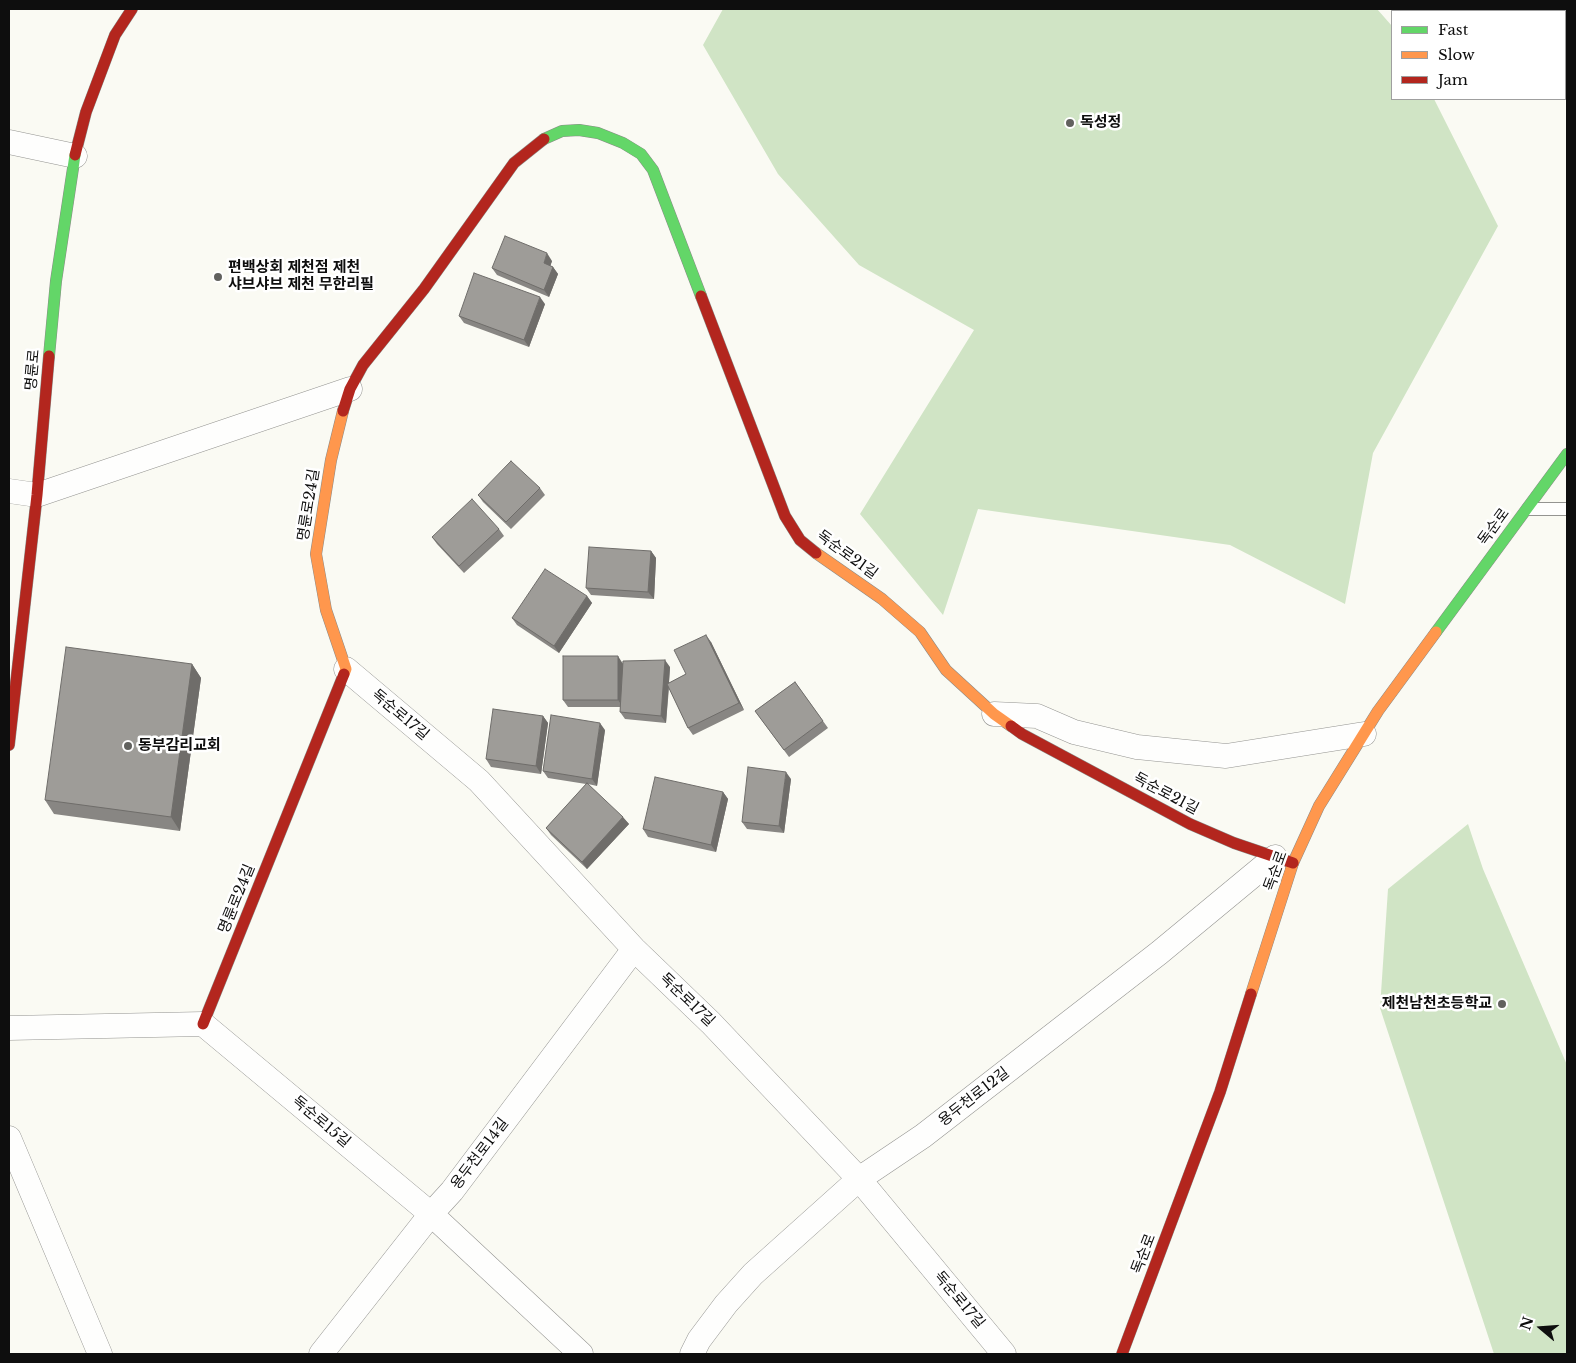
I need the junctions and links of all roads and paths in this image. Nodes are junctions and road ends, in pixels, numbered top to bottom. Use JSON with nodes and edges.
{"nodes":[{"id":1,"x":132,"y":9,"type":"edge"},
{"id":2,"x":562,"y":131,"type":"joint"},
{"id":3,"x":9,"y":142,"type":"edge"},
{"id":4,"x":75,"y":156,"type":"junction"},
{"id":5,"x":350,"y":389,"type":"junction"},
{"id":6,"x":1567,"y":454,"type":"edge"},
{"id":7,"x":9,"y":492,"type":"edge"},
{"id":8,"x":37,"y":495,"type":"junction"},
{"id":9,"x":1567,"y":509,"type":"edge"},
{"id":10,"x":1525,"y":510,"type":"junction"},
{"id":11,"x":346,"y":669,"type":"junction"},
{"id":12,"x":994,"y":714,"type":"junction"},
{"id":13,"x":1364,"y":734,"type":"junction"},
{"id":14,"x":9,"y":745,"type":"edge"},
{"id":15,"x":1284,"y":860,"type":"junction"},
{"id":16,"x":634,"y":950,"type":"junction"},
{"id":17,"x":203,"y":1024,"type":"junction"},
{"id":18,"x":9,"y":1028,"type":"edge"},
{"id":19,"x":9,"y":1138,"type":"edge"},
{"id":20,"x":859,"y":1179,"type":"junction"},
{"id":21,"x":431,"y":1214,"type":"junction"},
{"id":22,"x":100,"y":1354,"type":"edge"},
{"id":23,"x":321,"y":1354,"type":"edge"},
{"id":24,"x":581,"y":1354,"type":"edge"},
{"id":25,"x":692,"y":1354,"type":"edge"},
{"id":26,"x":1004,"y":1354,"type":"edge"},
{"id":27,"x":1122,"y":1354,"type":"edge"}],
"edges":[{"from":1,"to":4,"type":"street","name":"명륜로"},
{"from":2,"to":5,"type":"street","name":"명륜로24길"},
{"from":2,"to":12,"type":"street","name":"독순로21길"},
{"from":3,"to":4,"type":"street"},
{"from":4,"to":8,"type":"street","name":"명륜로"},
{"from":5,"to":8,"type":"street"},
{"from":5,"to":11,"type":"street","name":"명륜로24길"},
{"from":6,"to":10,"type":"street","name":"독순로"},
{"from":7,"to":8,"type":"street"},
{"from":8,"to":14,"type":"street","name":"명륜로"},
{"from":9,"to":10,"type":"lane"},
{"from":10,"to":13,"type":"street","name":"독순로"},
{"from":11,"to":16,"type":"street","name":"독순로17길"},
{"from":11,"to":17,"type":"street","name":"명륜로24길"},
{"from":12,"to":13,"type":"street"},
{"from":12,"to":15,"type":"street","name":"독순로21길"},
{"from":13,"to":15,"type":"street","name":"독순로"},
{"from":15,"to":20,"type":"street","name":"용두천로12길"},
{"from":15,"to":27,"type":"street","name":"독순로"},
{"from":16,"to":20,"type":"street","name":"독순로17길"},
{"from":16,"to":21,"type":"street","name":"용두천로14길"},
{"from":17,"to":18,"type":"street"},
{"from":17,"to":21,"type":"street","name":"독순로15길"},
{"from":19,"to":22,"type":"street"},
{"from":20,"to":25,"type":"street","name":"용두천로12길"},
{"from":20,"to":26,"type":"street","name":"독순로17길"},
{"from":21,"to":23,"type":"street","name":"용두천로14길"},
{"from":21,"to":24,"type":"street","name":"독순로15길"}]}
